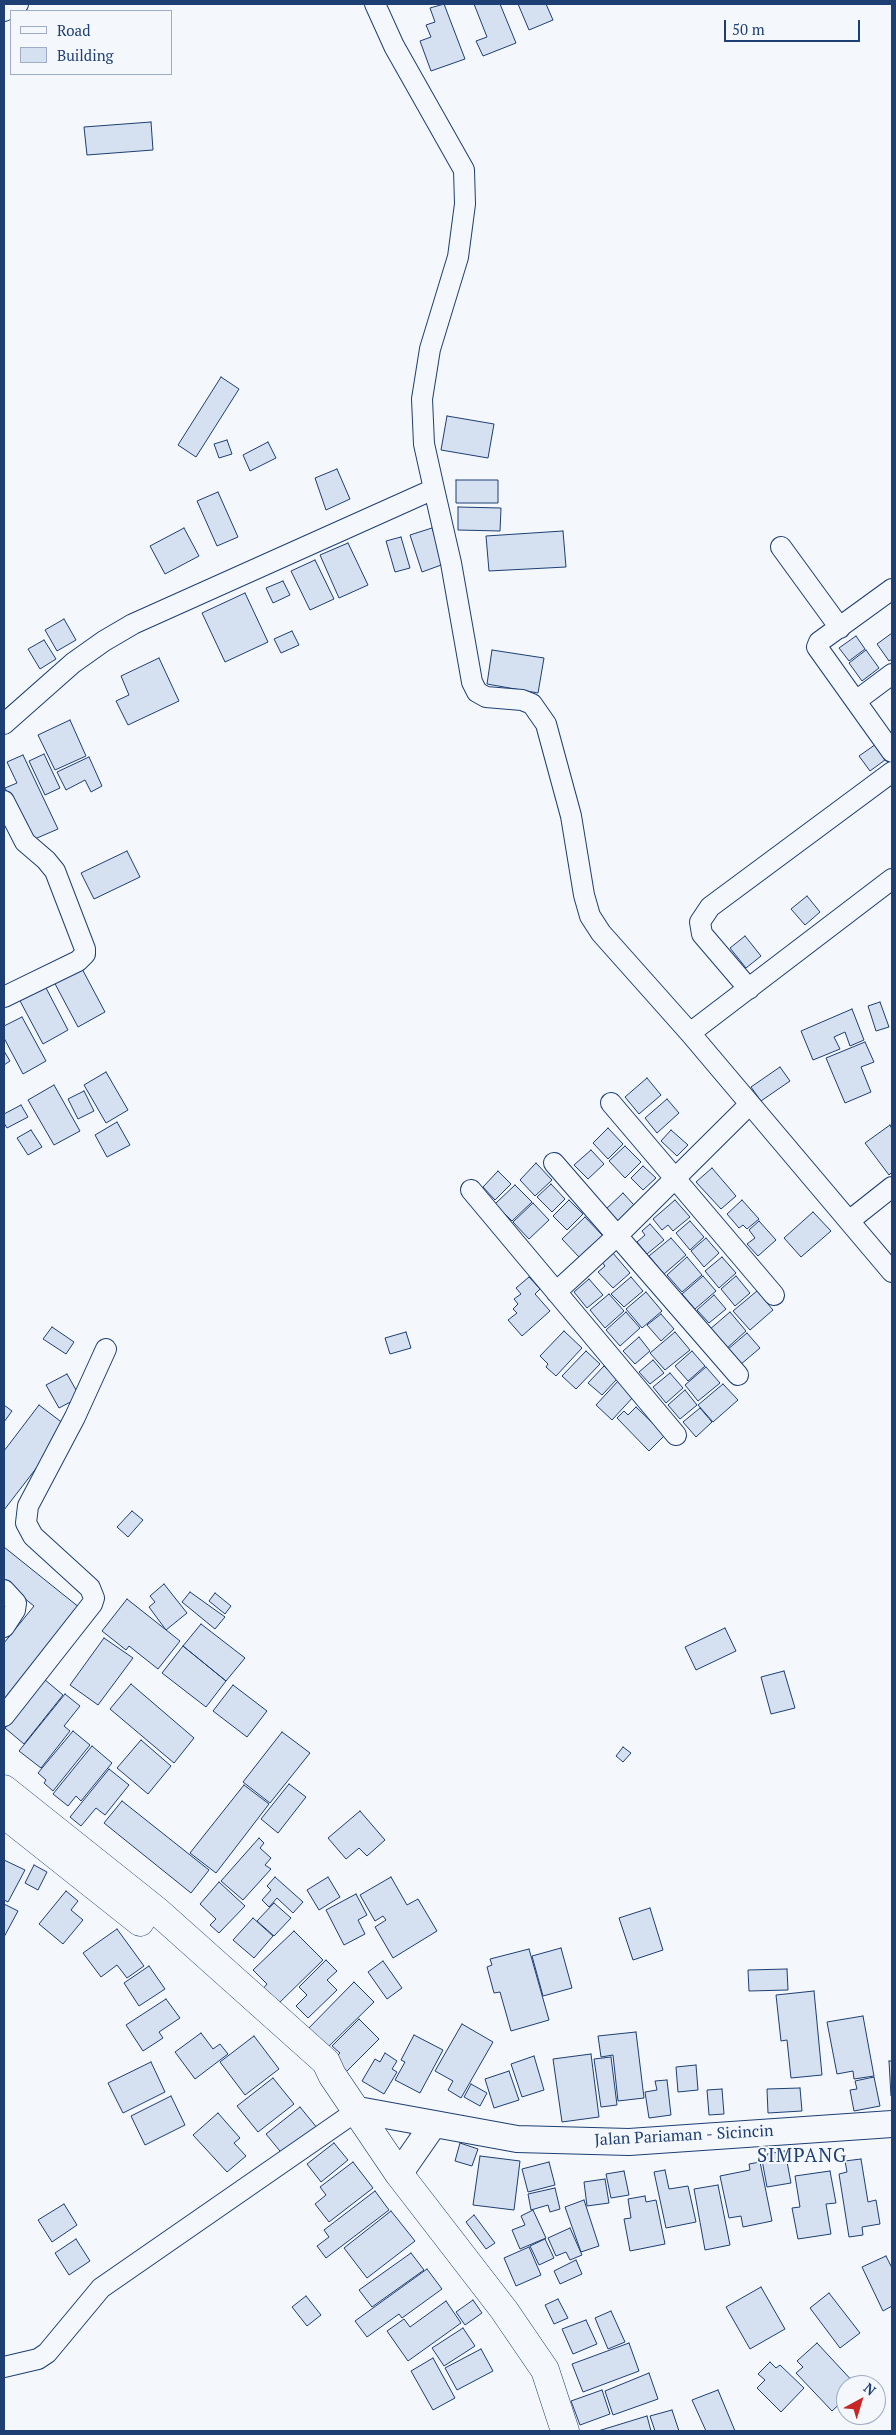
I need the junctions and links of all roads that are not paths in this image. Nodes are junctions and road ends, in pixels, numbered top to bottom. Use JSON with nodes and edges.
{"nodes":[{"id":1,"x":18,"y":4,"type":"edge"},
{"id":2,"x":379,"y":5,"type":"edge"},
{"id":3,"x":4,"y":11,"type":"edge"},
{"id":4,"x":434,"y":489,"type":"junction"},
{"id":5,"x":780,"y":547,"type":"dead end"},
{"id":6,"x":892,"y":589,"type":"edge"},
{"id":7,"x":840,"y":628,"type":"junction"},
{"id":8,"x":892,"y":674,"type":"edge"},
{"id":9,"x":856,"y":701,"type":"junction"},
{"id":10,"x":4,"y":724,"type":"edge"},
{"id":11,"x":892,"y":752,"type":"edge"},
{"id":12,"x":892,"y":772,"type":"edge"},
{"id":13,"x":4,"y":801,"type":"edge"},
{"id":14,"x":892,"y":880,"type":"edge"},
{"id":15,"x":749,"y":989,"type":"junction"},
{"id":16,"x":4,"y":997,"type":"edge"},
{"id":17,"x":690,"y":1033,"type":"junction"},
{"id":18,"x":611,"y":1103,"type":"dead end"},
{"id":19,"x":750,"y":1104,"type":"junction"},
{"id":20,"x":554,"y":1163,"type":"dead end"},
{"id":21,"x":676,"y":1177,"type":"junction"},
{"id":22,"x":892,"y":1187,"type":"edge"},
{"id":23,"x":471,"y":1190,"type":"dead end"},
{"id":24,"x":849,"y":1221,"type":"junction"},
{"id":25,"x":618,"y":1234,"type":"junction"},
{"id":26,"x":892,"y":1272,"type":"edge"},
{"id":27,"x":556,"y":1292,"type":"junction"},
{"id":28,"x":774,"y":1294,"type":"dead end"},
{"id":29,"x":106,"y":1349,"type":"dead end"},
{"id":30,"x":738,"y":1375,"type":"dead end"},
{"id":31,"x":676,"y":1435,"type":"dead end"},
{"id":32,"x":4,"y":1590,"type":"edge"},
{"id":33,"x":4,"y":1627,"type":"edge"},
{"id":34,"x":4,"y":1716,"type":"edge"},
{"id":35,"x":4,"y":1789,"type":"edge"},
{"id":36,"x":4,"y":1814,"type":"edge"},
{"id":37,"x":332,"y":2076,"type":"junction"},
{"id":38,"x":358,"y":2110,"type":"junction"},
{"id":39,"x":892,"y":2124,"type":"edge"},
{"id":40,"x":433,"y":2125,"type":"junction"},
{"id":41,"x":399,"y":2174,"type":"junction"},
{"id":42,"x":4,"y":2367,"type":"edge"},
{"id":43,"x":565,"y":2431,"type":"edge"}],
"edges":[{"from":1,"to":3,"type":"street"},
{"from":2,"to":4,"type":"street"},
{"from":4,"to":10,"type":"street"},
{"from":4,"to":17,"type":"street"},
{"from":5,"to":7,"type":"street"},
{"from":6,"to":7,"type":"street"},
{"from":7,"to":9,"type":"street"},
{"from":8,"to":9,"type":"street"},
{"from":9,"to":11,"type":"street"},
{"from":12,"to":15,"type":"street"},
{"from":13,"to":16,"type":"street"},
{"from":14,"to":15,"type":"street"},
{"from":15,"to":17,"type":"street"},
{"from":17,"to":19,"type":"street"},
{"from":18,"to":21,"type":"street"},
{"from":19,"to":21,"type":"street"},
{"from":19,"to":24,"type":"street"},
{"from":20,"to":25,"type":"street"},
{"from":21,"to":25,"type":"street"},
{"from":21,"to":28,"type":"street"},
{"from":22,"to":24,"type":"street"},
{"from":23,"to":27,"type":"street"},
{"from":24,"to":26,"type":"street"},
{"from":25,"to":27,"type":"street"},
{"from":25,"to":30,"type":"street"},
{"from":27,"to":31,"type":"street"},
{"from":29,"to":34,"type":"street"},
{"from":32,"to":33,"type":"street"},
{"from":35,"to":37,"type":"highway"},
{"from":36,"to":37,"type":"highway"},
{"from":37,"to":38,"type":"highway"},
{"from":38,"to":40,"type":"main road","name":"Jalan Pariaman - Sicincin"},
{"from":38,"to":41,"type":"highway"},
{"from":38,"to":42,"type":"street"},
{"from":39,"to":40,"type":"main road","name":"Jalan Pariaman - Sicincin"},
{"from":40,"to":41,"type":"main road"},
{"from":41,"to":43,"type":"highway"}]}
